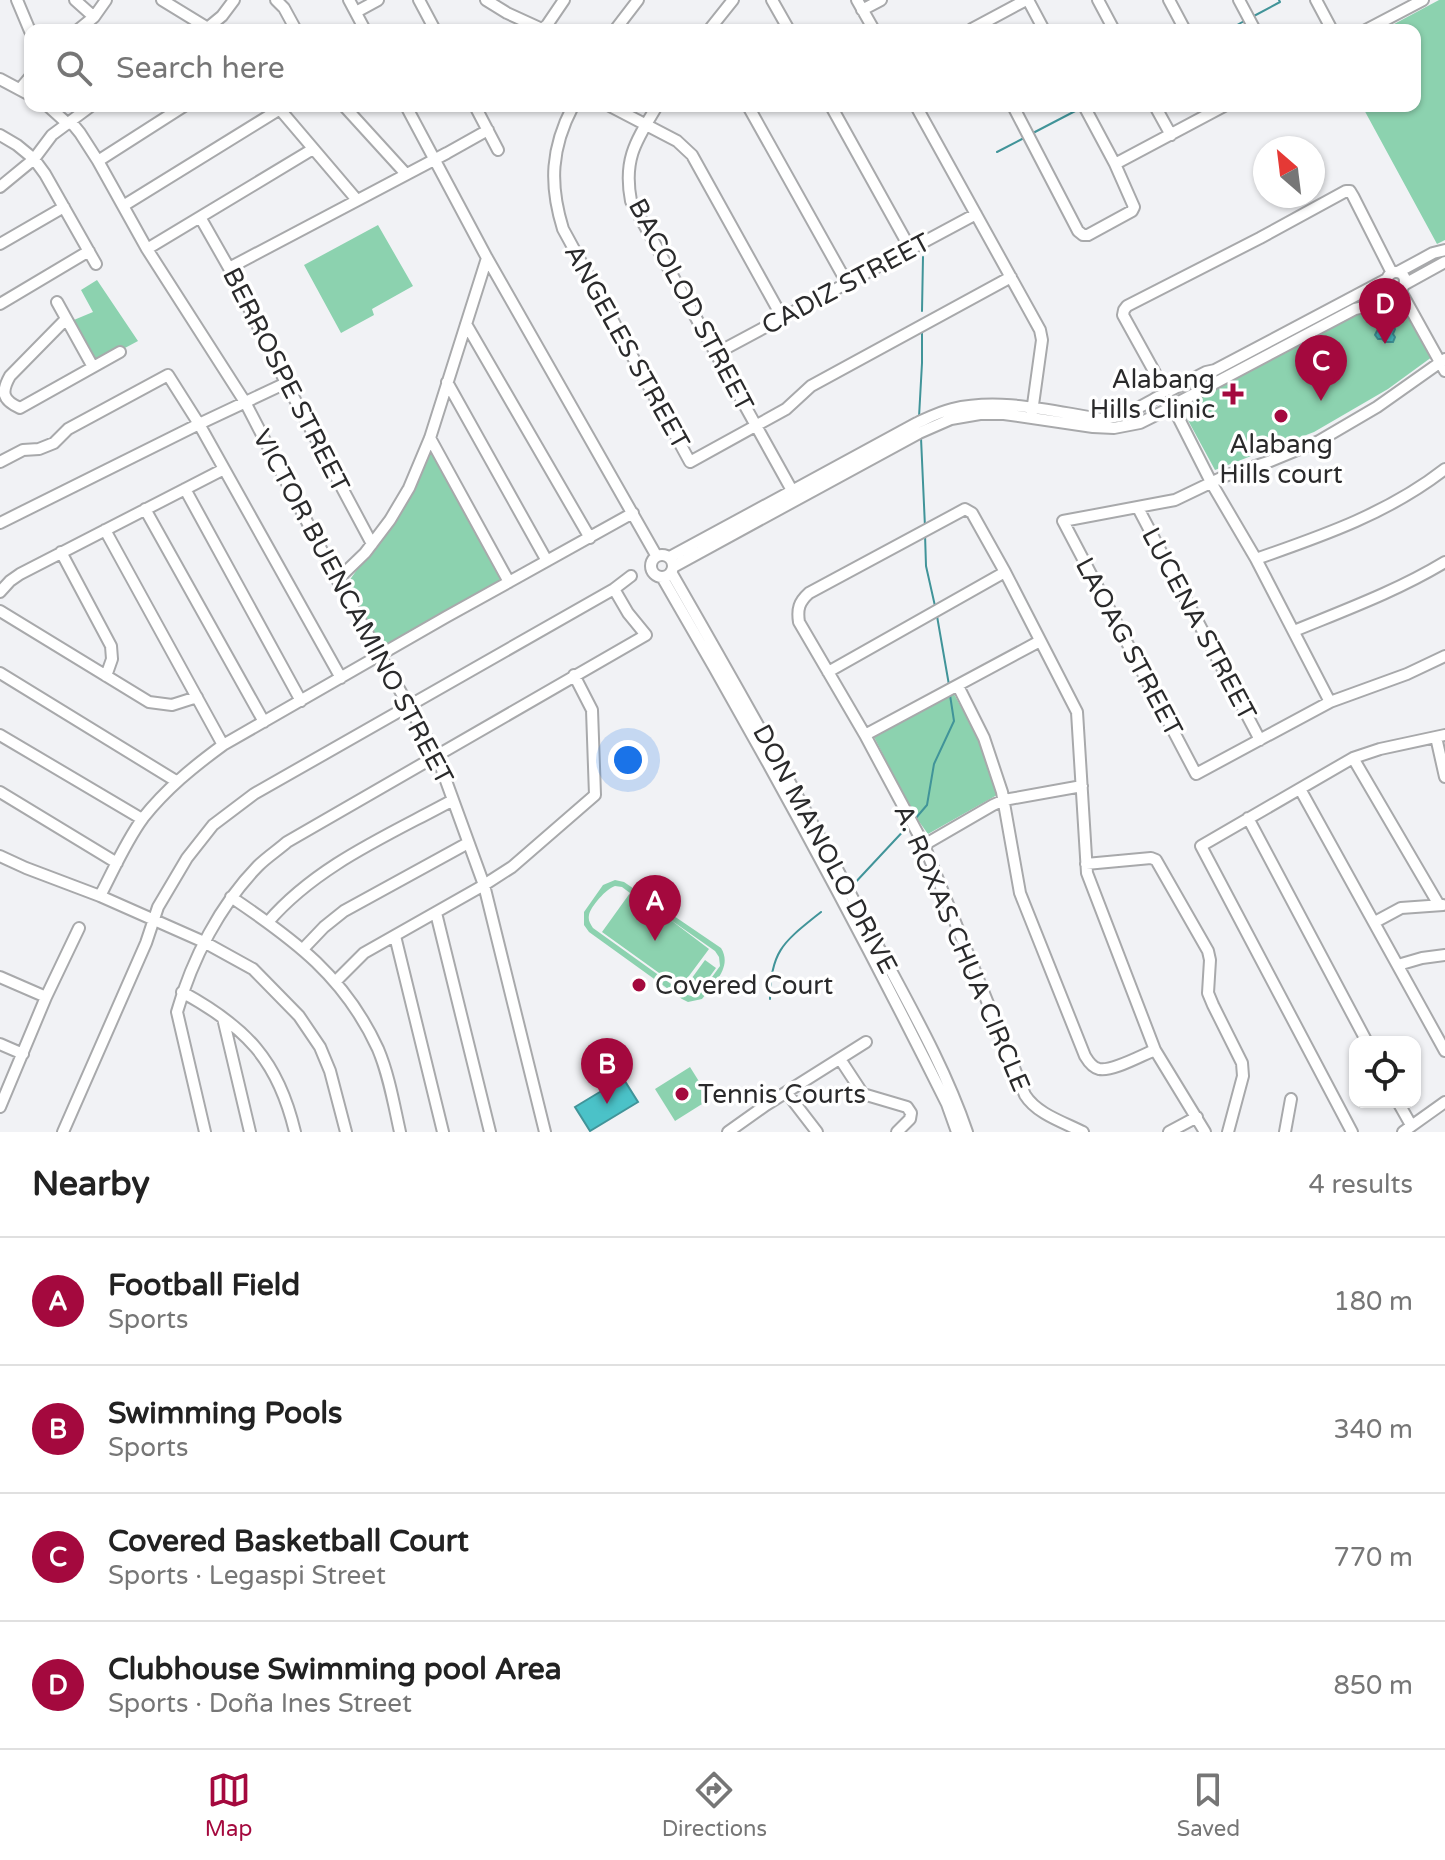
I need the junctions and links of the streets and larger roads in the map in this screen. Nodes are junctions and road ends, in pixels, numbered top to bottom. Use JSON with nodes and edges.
{"nodes":[{"id":1,"x":17,"y":0,"type":"edge"},
{"id":2,"x":75,"y":0,"type":"edge"},
{"id":3,"x":106,"y":0,"type":"edge"},
{"id":4,"x":162,"y":0,"type":"edge"},
{"id":5,"x":234,"y":0,"type":"edge"},
{"id":6,"x":276,"y":0,"type":"edge"},
{"id":7,"x":349,"y":0,"type":"edge"},
{"id":8,"x":378,"y":0,"type":"edge"},
{"id":9,"x":419,"y":0,"type":"edge"},
{"id":10,"x":486,"y":0,"type":"edge"},
{"id":11,"x":515,"y":0,"type":"edge"},
{"id":12,"x":564,"y":0,"type":"edge"},
{"id":13,"x":638,"y":0,"type":"edge"},
{"id":14,"x":733,"y":0,"type":"edge"},
{"id":15,"x":772,"y":0,"type":"edge"},
{"id":16,"x":881,"y":0,"type":"edge"},
{"id":17,"x":1027,"y":0,"type":"edge"},
{"id":18,"x":1098,"y":0,"type":"edge"},
{"id":19,"x":1169,"y":0,"type":"edge"},
{"id":20,"x":1239,"y":0,"type":"edge"},
{"id":21,"x":1316,"y":0,"type":"edge"},
{"id":22,"x":1423,"y":0,"type":"edge"},
{"id":23,"x":1405,"y":4,"type":"edge"},
{"id":24,"x":860,"y":5,"type":"edge"},
{"id":25,"x":356,"y":12,"type":"junction"},
{"id":26,"x":507,"y":13,"type":"junction"},
{"id":27,"x":94,"y":17,"type":"junction"},
{"id":28,"x":27,"y":24,"type":"edge"},
{"id":29,"x":85,"y":24,"type":"edge"},
{"id":30,"x":200,"y":24,"type":"edge"},
{"id":31,"x":213,"y":24,"type":"edge"},
{"id":32,"x":293,"y":24,"type":"edge"},
{"id":33,"x":362,"y":24,"type":"edge"},
{"id":34,"x":432,"y":24,"type":"edge"},
{"id":35,"x":531,"y":24,"type":"edge"},
{"id":36,"x":548,"y":24,"type":"edge"},
{"id":37,"x":620,"y":24,"type":"edge"},
{"id":38,"x":714,"y":24,"type":"edge"},
{"id":39,"x":786,"y":24,"type":"edge"},
{"id":40,"x":871,"y":24,"type":"edge"},
{"id":41,"x":981,"y":24,"type":"edge"},
{"id":42,"x":1041,"y":24,"type":"edge"},
{"id":43,"x":1111,"y":24,"type":"edge"},
{"id":44,"x":1182,"y":24,"type":"edge"},
{"id":45,"x":1252,"y":24,"type":"edge"},
{"id":46,"x":1329,"y":24,"type":"edge"},
{"id":47,"x":1375,"y":24,"type":"edge"},
{"id":48,"x":0,"y":79,"type":"edge"},
{"id":49,"x":24,"y":91,"type":"edge"},
{"id":50,"x":55,"y":112,"type":"edge"},
{"id":51,"x":83,"y":112,"type":"edge"},
{"id":52,"x":175,"y":112,"type":"edge"},
{"id":53,"x":272,"y":112,"type":"edge"},
{"id":54,"x":281,"y":112,"type":"edge"},
{"id":55,"x":349,"y":112,"type":"edge"},
{"id":56,"x":409,"y":112,"type":"edge"},
{"id":57,"x":478,"y":112,"type":"edge"},
{"id":58,"x":570,"y":112,"type":"edge"},
{"id":59,"x":621,"y":112,"type":"edge"},
{"id":60,"x":654,"y":112,"type":"edge"},
{"id":61,"x":751,"y":112,"type":"edge"},
{"id":62,"x":834,"y":112,"type":"edge"},
{"id":63,"x":919,"y":112,"type":"edge"},
{"id":64,"x":1016,"y":112,"type":"edge"},
{"id":65,"x":1087,"y":112,"type":"edge"},
{"id":66,"x":1158,"y":112,"type":"edge"},
{"id":67,"x":1213,"y":112,"type":"edge"},
{"id":68,"x":69,"y":123,"type":"junction"},
{"id":69,"x":646,"y":126,"type":"junction"},
{"id":70,"x":488,"y":130,"type":"junction"},
{"id":71,"x":0,"y":135,"type":"edge"},
{"id":72,"x":1171,"y":135,"type":"junction"},
{"id":73,"x":313,"y":149,"type":"junction"},
{"id":74,"x":498,"y":150,"type":"dead end"},
{"id":75,"x":34,"y":159,"type":"junction"},
{"id":76,"x":434,"y":160,"type":"junction"},
{"id":77,"x":98,"y":161,"type":"junction"},
{"id":78,"x":1115,"y":164,"type":"junction"},
{"id":79,"x":406,"y":174,"type":"junction"},
{"id":80,"x":0,"y":187,"type":"edge"},
{"id":81,"x":357,"y":200,"type":"junction"},
{"id":82,"x":123,"y":206,"type":"junction"},
{"id":83,"x":64,"y":207,"type":"junction"},
{"id":84,"x":976,"y":214,"type":"junction"},
{"id":85,"x":200,"y":217,"type":"junction"},
{"id":86,"x":0,"y":244,"type":"edge"},
{"id":87,"x":147,"y":249,"type":"junction"},
{"id":88,"x":911,"y":250,"type":"junction"},
{"id":89,"x":89,"y":251,"type":"junction"},
{"id":90,"x":1444,"y":256,"type":"edge"},
{"id":91,"x":487,"y":258,"type":"junction"},
{"id":92,"x":96,"y":264,"type":"dead end"},
{"id":93,"x":229,"y":268,"type":"junction"},
{"id":94,"x":1392,"y":274,"type":"junction"},
{"id":95,"x":1011,"y":277,"type":"junction"},
{"id":96,"x":847,"y":283,"type":"junction"},
{"id":97,"x":1400,"y":288,"type":"junction"},
{"id":98,"x":57,"y":302,"type":"dead end"},
{"id":99,"x":0,"y":304,"type":"edge"},
{"id":100,"x":1353,"y":304,"type":"junction"},
{"id":101,"x":782,"y":317,"type":"junction"},
{"id":102,"x":66,"y":319,"type":"junction"},
{"id":103,"x":466,"y":324,"type":"junction"},
{"id":104,"x":120,"y":352,"type":"dead end"},
{"id":105,"x":715,"y":354,"type":"junction"},
{"id":106,"x":1443,"y":364,"type":"edge"},
{"id":107,"x":93,"y":367,"type":"junction"},
{"id":108,"x":1218,"y":375,"type":"junction"},
{"id":109,"x":447,"y":382,"type":"junction"},
{"id":110,"x":286,"y":383,"type":"junction"},
{"id":111,"x":1165,"y":392,"type":"junction"},
{"id":112,"x":3,"y":401,"type":"edge"},
{"id":113,"x":245,"y":402,"type":"junction"},
{"id":114,"x":1173,"y":407,"type":"junction"},
{"id":115,"x":1032,"y":414,"type":"junction"},
{"id":116,"x":1124,"y":421,"type":"junction"},
{"id":117,"x":199,"y":424,"type":"junction"},
{"id":118,"x":756,"y":426,"type":"junction"},
{"id":119,"x":430,"y":438,"type":"junction"},
{"id":120,"x":0,"y":462,"type":"edge"},
{"id":121,"x":224,"y":469,"type":"junction"},
{"id":122,"x":1445,"y":469,"type":"edge"},
{"id":123,"x":1212,"y":484,"type":"junction"},
{"id":124,"x":185,"y":489,"type":"junction"},
{"id":125,"x":795,"y":495,"type":"junction"},
{"id":126,"x":1138,"y":508,"type":"junction"},
{"id":127,"x":145,"y":509,"type":"junction"},
{"id":128,"x":633,"y":513,"type":"junction"},
{"id":129,"x":0,"y":523,"type":"edge"},
{"id":130,"x":105,"y":530,"type":"junction"},
{"id":131,"x":590,"y":538,"type":"junction"},
{"id":132,"x":372,"y":544,"type":"junction"},
{"id":133,"x":61,"y":552,"type":"junction"},
{"id":134,"x":656,"y":555,"type":"junction"},
{"id":135,"x":1256,"y":559,"type":"junction"},
{"id":136,"x":547,"y":561,"type":"junction"},
{"id":137,"x":1445,"y":562,"type":"edge"},
{"id":138,"x":669,"y":568,"type":"junction"},
{"id":139,"x":1005,"y":572,"type":"junction"},
{"id":140,"x":631,"y":576,"type":"dead end"},
{"id":141,"x":337,"y":580,"type":"junction"},
{"id":142,"x":509,"y":582,"type":"junction"},
{"id":143,"x":614,"y":589,"type":"junction"},
{"id":144,"x":0,"y":592,"type":"edge"},
{"id":145,"x":0,"y":611,"type":"edge"},
{"id":146,"x":1294,"y":631,"type":"junction"},
{"id":147,"x":1040,"y":641,"type":"junction"},
{"id":148,"x":381,"y":655,"type":"junction"},
{"id":149,"x":1445,"y":656,"type":"edge"},
{"id":150,"x":828,"y":672,"type":"junction"},
{"id":151,"x":0,"y":673,"type":"edge"},
{"id":152,"x":574,"y":675,"type":"junction"},
{"id":153,"x":106,"y":676,"type":"junction"},
{"id":154,"x":341,"y":678,"type":"junction"},
{"id":155,"x":953,"y":689,"type":"junction"},
{"id":156,"x":197,"y":697,"type":"junction"},
{"id":157,"x":301,"y":701,"type":"junction"},
{"id":158,"x":1330,"y":702,"type":"junction"},
{"id":159,"x":410,"y":707,"type":"junction"},
{"id":160,"x":264,"y":722,"type":"junction"},
{"id":161,"x":0,"y":735,"type":"edge"},
{"id":162,"x":865,"y":735,"type":"junction"},
{"id":163,"x":1440,"y":736,"type":"edge"},
{"id":164,"x":1260,"y":740,"type":"junction"},
{"id":165,"x":223,"y":745,"type":"junction"},
{"id":166,"x":437,"y":756,"type":"junction"},
{"id":167,"x":1353,"y":758,"type":"junction"},
{"id":168,"x":1445,"y":777,"type":"edge"},
{"id":169,"x":176,"y":781,"type":"junction"},
{"id":170,"x":1082,"y":786,"type":"junction"},
{"id":171,"x":1300,"y":789,"type":"junction"},
{"id":172,"x":0,"y":792,"type":"edge"},
{"id":173,"x":453,"y":800,"type":"junction"},
{"id":174,"x":1004,"y":800,"type":"junction"},
{"id":175,"x":1248,"y":818,"type":"junction"},
{"id":176,"x":142,"y":819,"type":"junction"},
{"id":177,"x":468,"y":843,"type":"junction"},
{"id":178,"x":924,"y":845,"type":"junction"},
{"id":179,"x":0,"y":856,"type":"edge"},
{"id":180,"x":117,"y":863,"type":"junction"},
{"id":181,"x":1086,"y":864,"type":"junction"},
{"id":182,"x":484,"y":885,"type":"junction"},
{"id":183,"x":100,"y":896,"type":"junction"},
{"id":184,"x":231,"y":897,"type":"junction"},
{"id":185,"x":1442,"y":905,"type":"edge"},
{"id":186,"x":436,"y":913,"type":"junction"},
{"id":187,"x":155,"y":922,"type":"junction"},
{"id":188,"x":268,"y":922,"type":"junction"},
{"id":189,"x":1375,"y":922,"type":"junction"},
{"id":190,"x":79,"y":928,"type":"dead end"},
{"id":191,"x":395,"y":936,"type":"junction"},
{"id":192,"x":204,"y":942,"type":"junction"},
{"id":193,"x":303,"y":949,"type":"junction"},
{"id":194,"x":1445,"y":955,"type":"edge"},
{"id":195,"x":1398,"y":965,"type":"junction"},
{"id":196,"x":0,"y":977,"type":"edge"},
{"id":197,"x":336,"y":981,"type":"junction"},
{"id":198,"x":182,"y":992,"type":"junction"},
{"id":199,"x":46,"y":997,"type":"junction"},
{"id":200,"x":901,"y":1001,"type":"junction"},
{"id":201,"x":223,"y":1018,"type":"junction"},
{"id":202,"x":1364,"y":1036,"type":"edge"},
{"id":203,"x":866,"y":1042,"type":"dead end"},
{"id":204,"x":0,"y":1044,"type":"edge"},
{"id":205,"x":1155,"y":1050,"type":"junction"},
{"id":206,"x":1445,"y":1051,"type":"edge"},
{"id":207,"x":23,"y":1054,"type":"junction"},
{"id":208,"x":840,"y":1059,"type":"junction"},
{"id":209,"x":787,"y":1093,"type":"junction"},
{"id":210,"x":1291,"y":1099,"type":"dead end"},
{"id":211,"x":1445,"y":1102,"type":"edge"},
{"id":212,"x":0,"y":1107,"type":"edge"},
{"id":213,"x":1400,"y":1108,"type":"edge"},
{"id":214,"x":1197,"y":1117,"type":"junction"},
{"id":215,"x":1407,"y":1129,"type":"edge"},
{"id":216,"x":735,"y":1130,"type":"edge"},
{"id":217,"x":63,"y":1132,"type":"edge"},
{"id":218,"x":205,"y":1132,"type":"edge"},
{"id":219,"x":250,"y":1132,"type":"edge"},
{"id":220,"x":295,"y":1132,"type":"edge"},
{"id":221,"x":346,"y":1132,"type":"edge"},
{"id":222,"x":400,"y":1132,"type":"edge"},
{"id":223,"x":443,"y":1132,"type":"edge"},
{"id":224,"x":490,"y":1132,"type":"edge"},
{"id":225,"x":545,"y":1132,"type":"edge"},
{"id":226,"x":817,"y":1132,"type":"edge"},
{"id":227,"x":897,"y":1132,"type":"edge"},
{"id":228,"x":957,"y":1132,"type":"edge"},
{"id":229,"x":966,"y":1132,"type":"edge"},
{"id":230,"x":1083,"y":1132,"type":"edge"},
{"id":231,"x":1169,"y":1132,"type":"edge"},
{"id":232,"x":1205,"y":1132,"type":"edge"},
{"id":233,"x":1228,"y":1132,"type":"edge"},
{"id":234,"x":1285,"y":1132,"type":"edge"},
{"id":235,"x":1352,"y":1132,"type":"edge"}],
"edges":[{"from":1,"to":28,"type":"street"},
{"from":2,"to":27,"type":"street"},
{"from":3,"to":27,"type":"street"},
{"from":4,"to":30,"type":"street"},
{"from":5,"to":31,"type":"street"},
{"from":6,"to":32,"type":"street"},
{"from":7,"to":25,"type":"street"},
{"from":8,"to":25,"type":"street"},
{"from":9,"to":34,"type":"street"},
{"from":10,"to":26,"type":"street"},
{"from":11,"to":26,"type":"street"},
{"from":12,"to":36,"type":"street"},
{"from":13,"to":37,"type":"street"},
{"from":14,"to":38,"type":"street"},
{"from":15,"to":39,"type":"street"},
{"from":16,"to":24,"type":"street"},
{"from":17,"to":41,"type":"street"},
{"from":17,"to":42,"type":"street"},
{"from":18,"to":43,"type":"street"},
{"from":19,"to":44,"type":"street"},
{"from":20,"to":45,"type":"street"},
{"from":21,"to":46,"type":"street"},
{"from":22,"to":23,"type":"street"},
{"from":23,"to":47,"type":"street"},
{"from":24,"to":40,"type":"street"},
{"from":25,"to":33,"type":"street"},
{"from":26,"to":35,"type":"street"},
{"from":27,"to":29,"type":"street"},
{"from":48,"to":49,"type":"street"},
{"from":50,"to":68,"type":"street","name":"VICTOR BUENCAMINO STREET"},
{"from":51,"to":68,"type":"street"},
{"from":52,"to":77,"type":"street"},
{"from":53,"to":82,"type":"street"},
{"from":54,"to":73,"type":"street"},
{"from":55,"to":79,"type":"street"},
{"from":56,"to":76,"type":"street"},
{"from":57,"to":70,"type":"street"},
{"from":58,"to":118,"type":"street","name":"ANGELES STREET"},
{"from":59,"to":69,"type":"street"},
{"from":60,"to":69,"type":"street","name":"BACOLOD STREET"},
{"from":61,"to":96,"type":"street"},
{"from":62,"to":88,"type":"street"},
{"from":63,"to":84,"type":"street"},
{"from":64,"to":78,"type":"street"},
{"from":65,"to":78,"type":"street"},
{"from":66,"to":72,"type":"street"},
{"from":67,"to":72,"type":"street"},
{"from":68,"to":75,"type":"street"},
{"from":68,"to":77,"type":"street","name":"VICTOR BUENCAMINO STREET"},
{"from":69,"to":101,"type":"street"},
{"from":69,"to":105,"type":"street","name":"BACOLOD STREET"},
{"from":70,"to":74,"type":"street"},
{"from":70,"to":76,"type":"street"},
{"from":71,"to":75,"type":"street"},
{"from":72,"to":78,"type":"street"},
{"from":73,"to":81,"type":"street"},
{"from":73,"to":85,"type":"street"},
{"from":75,"to":80,"type":"street"},
{"from":75,"to":83,"type":"street"},
{"from":76,"to":79,"type":"street"},
{"from":76,"to":91,"type":"street"},
{"from":77,"to":82,"type":"street","name":"VICTOR BUENCAMINO STREET"},
{"from":79,"to":81,"type":"street"},
{"from":81,"to":93,"type":"street"},
{"from":82,"to":87,"type":"street","name":"VICTOR BUENCAMINO STREET"},
{"from":83,"to":86,"type":"street"},
{"from":83,"to":89,"type":"street"},
{"from":84,"to":88,"type":"street","name":"CADIZ STREET"},
{"from":84,"to":95,"type":"street"},
{"from":85,"to":87,"type":"street"},
{"from":85,"to":93,"type":"street","name":"BERROSPE STREET"},
{"from":87,"to":113,"type":"street","name":"VICTOR BUENCAMINO STREET"},
{"from":88,"to":96,"type":"street","name":"CADIZ STREET"},
{"from":89,"to":92,"type":"street"},
{"from":89,"to":99,"type":"street"},
{"from":90,"to":94,"type":"street"},
{"from":90,"to":97,"type":"street"},
{"from":91,"to":103,"type":"street"},
{"from":91,"to":128,"type":"street"},
{"from":93,"to":110,"type":"street","name":"BERROSPE STREET"},
{"from":94,"to":97,"type":"street"},
{"from":94,"to":97,"type":"street"},
{"from":94,"to":100,"type":"street"},
{"from":94,"to":111,"type":"street"},
{"from":95,"to":115,"type":"street"},
{"from":95,"to":118,"type":"street","name":"ANGELES STREET"},
{"from":96,"to":101,"type":"street","name":"CADIZ STREET"},
{"from":97,"to":100,"type":"street"},
{"from":97,"to":106,"type":"street"},
{"from":98,"to":102,"type":"street"},
{"from":100,"to":108,"type":"street"},
{"from":101,"to":105,"type":"street","name":"CADIZ STREET"},
{"from":102,"to":107,"type":"street"},
{"from":102,"to":112,"type":"street"},
{"from":103,"to":109,"type":"street"},
{"from":103,"to":131,"type":"street"},
{"from":104,"to":107,"type":"street"},
{"from":105,"to":118,"type":"street","name":"BACOLOD STREET"},
{"from":106,"to":123,"type":"street"},
{"from":107,"to":112,"type":"street"},
{"from":108,"to":111,"type":"street"},
{"from":108,"to":114,"type":"street"},
{"from":109,"to":119,"type":"street"},
{"from":109,"to":136,"type":"street"},
{"from":110,"to":113,"type":"street"},
{"from":110,"to":132,"type":"street","name":"BERROSPE STREET"},
{"from":111,"to":114,"type":"street"},
{"from":111,"to":114,"type":"street"},
{"from":111,"to":116,"type":"street"},
{"from":113,"to":117,"type":"street"},
{"from":113,"to":141,"type":"street","name":"VICTOR BUENCAMINO STREET"},
{"from":114,"to":116,"type":"street"},
{"from":114,"to":123,"type":"street"},
{"from":115,"to":116,"type":"street"},
{"from":115,"to":125,"type":"street"},
{"from":117,"to":120,"type":"street"},
{"from":117,"to":121,"type":"street"},
{"from":117,"to":129,"type":"street"},
{"from":118,"to":125,"type":"street","name":"BACOLOD STREET"},
{"from":119,"to":132,"type":"street"},
{"from":119,"to":142,"type":"street"},
{"from":121,"to":124,"type":"street"},
{"from":121,"to":154,"type":"street"},
{"from":122,"to":135,"type":"street"},
{"from":123,"to":126,"type":"street"},
{"from":123,"to":135,"type":"street"},
{"from":124,"to":127,"type":"street"},
{"from":124,"to":157,"type":"street"},
{"from":125,"to":138,"type":"street"},
{"from":126,"to":164,"type":"street","name":"LUCENA STREET"},
{"from":126,"to":164,"type":"street","name":"LAOAG STREET"},
{"from":127,"to":130,"type":"street"},
{"from":127,"to":160,"type":"street"},
{"from":128,"to":131,"type":"street"},
{"from":128,"to":134,"type":"street"},
{"from":130,"to":133,"type":"street"},
{"from":130,"to":156,"type":"street"},
{"from":131,"to":136,"type":"street"},
{"from":132,"to":141,"type":"street"},
{"from":133,"to":144,"type":"street"},
{"from":133,"to":153,"type":"street"},
{"from":134,"to":138,"type":"street"},
{"from":134,"to":138,"type":"street","name":"DON MANOLO DRIVE"},
{"from":135,"to":146,"type":"street"},
{"from":136,"to":142,"type":"street"},
{"from":137,"to":146,"type":"street"},
{"from":138,"to":200,"type":"street","name":"DON MANOLO DRIVE"},
{"from":139,"to":147,"type":"street","name":"A. ROXAS CHUA CIRCLE"},
{"from":139,"to":150,"type":"street"},
{"from":139,"to":150,"type":"street","name":"A. ROXAS CHUA CIRCLE"},
{"from":140,"to":143,"type":"street"},
{"from":141,"to":148,"type":"street","name":"VICTOR BUENCAMINO STREET"},
{"from":142,"to":148,"type":"street"},
{"from":143,"to":152,"type":"street"},
{"from":143,"to":159,"type":"street"},
{"from":145,"to":153,"type":"street"},
{"from":146,"to":158,"type":"street"},
{"from":147,"to":155,"type":"street"},
{"from":147,"to":170,"type":"street","name":"A. ROXAS CHUA CIRCLE"},
{"from":148,"to":154,"type":"street"},
{"from":148,"to":159,"type":"street","name":"VICTOR BUENCAMINO STREET"},
{"from":149,"to":158,"type":"street"},
{"from":150,"to":162,"type":"street","name":"A. ROXAS CHUA CIRCLE"},
{"from":151,"to":169,"type":"street"},
{"from":152,"to":166,"type":"street"},
{"from":152,"to":182,"type":"street"},
{"from":153,"to":156,"type":"street"},
{"from":154,"to":157,"type":"street"},
{"from":155,"to":162,"type":"street"},
{"from":155,"to":174,"type":"street"},
{"from":156,"to":165,"type":"street"},
{"from":157,"to":160,"type":"street"},
{"from":158,"to":164,"type":"street"},
{"from":159,"to":166,"type":"street","name":"VICTOR BUENCAMINO STREET"},
{"from":159,"to":187,"type":"street"},
{"from":160,"to":165,"type":"street"},
{"from":161,"to":176,"type":"street"},
{"from":162,"to":178,"type":"street","name":"A. ROXAS CHUA CIRCLE"},
{"from":163,"to":167,"type":"street"},
{"from":163,"to":168,"type":"street"},
{"from":165,"to":169,"type":"street"},
{"from":166,"to":173,"type":"street","name":"VICTOR BUENCAMINO STREET"},
{"from":166,"to":184,"type":"street"},
{"from":167,"to":171,"type":"street"},
{"from":167,"to":185,"type":"street"},
{"from":169,"to":176,"type":"street"},
{"from":170,"to":174,"type":"street"},
{"from":170,"to":181,"type":"street","name":"A. ROXAS CHUA CIRCLE"},
{"from":171,"to":175,"type":"street"},
{"from":171,"to":189,"type":"street"},
{"from":172,"to":180,"type":"street"},
{"from":173,"to":177,"type":"street","name":"VICTOR BUENCAMINO STREET"},
{"from":173,"to":188,"type":"street"},
{"from":174,"to":178,"type":"street"},
{"from":174,"to":205,"type":"street"},
{"from":175,"to":202,"type":"street"},
{"from":175,"to":235,"type":"street"},
{"from":176,"to":180,"type":"street"},
{"from":177,"to":182,"type":"street","name":"VICTOR BUENCAMINO STREET"},
{"from":177,"to":193,"type":"street"},
{"from":178,"to":230,"type":"street","name":"A. ROXAS CHUA CIRCLE"},
{"from":179,"to":183,"type":"street"},
{"from":180,"to":183,"type":"street"},
{"from":181,"to":205,"type":"street","name":"A. ROXAS CHUA CIRCLE"},
{"from":181,"to":233,"type":"street"},
{"from":182,"to":186,"type":"street"},
{"from":182,"to":225,"type":"street","name":"VICTOR BUENCAMINO STREET"},
{"from":183,"to":187,"type":"street"},
{"from":184,"to":188,"type":"street"},
{"from":184,"to":192,"type":"street"},
{"from":185,"to":189,"type":"street"},
{"from":186,"to":191,"type":"street"},
{"from":186,"to":224,"type":"street"},
{"from":187,"to":192,"type":"street"},
{"from":187,"to":217,"type":"street"},
{"from":188,"to":193,"type":"street"},
{"from":189,"to":195,"type":"street"},
{"from":190,"to":199,"type":"street"},
{"from":191,"to":197,"type":"street"},
{"from":191,"to":223,"type":"street"},
{"from":192,"to":198,"type":"street"},
{"from":192,"to":221,"type":"street"},
{"from":193,"to":197,"type":"street"},
{"from":194,"to":195,"type":"street"},
{"from":195,"to":206,"type":"street"},
{"from":196,"to":199,"type":"street"},
{"from":197,"to":222,"type":"street"},
{"from":198,"to":201,"type":"street"},
{"from":198,"to":218,"type":"street"},
{"from":199,"to":207,"type":"street"},
{"from":200,"to":228,"type":"street","name":"DON MANOLO DRIVE"},
{"from":200,"to":229,"type":"street","name":"DON MANOLO DRIVE"},
{"from":201,"to":219,"type":"street"},
{"from":201,"to":220,"type":"street"},
{"from":203,"to":208,"type":"street"},
{"from":204,"to":207,"type":"street"},
{"from":205,"to":214,"type":"street","name":"A. ROXAS CHUA CIRCLE"},
{"from":207,"to":212,"type":"street"},
{"from":208,"to":209,"type":"street"},
{"from":208,"to":227,"type":"street"},
{"from":209,"to":216,"type":"street"},
{"from":209,"to":226,"type":"street"},
{"from":210,"to":234,"type":"street"},
{"from":211,"to":215,"type":"street"},
{"from":213,"to":215,"type":"street"},
{"from":214,"to":231,"type":"street"},
{"from":214,"to":232,"type":"street","name":"A. ROXAS CHUA CIRCLE"}]}
